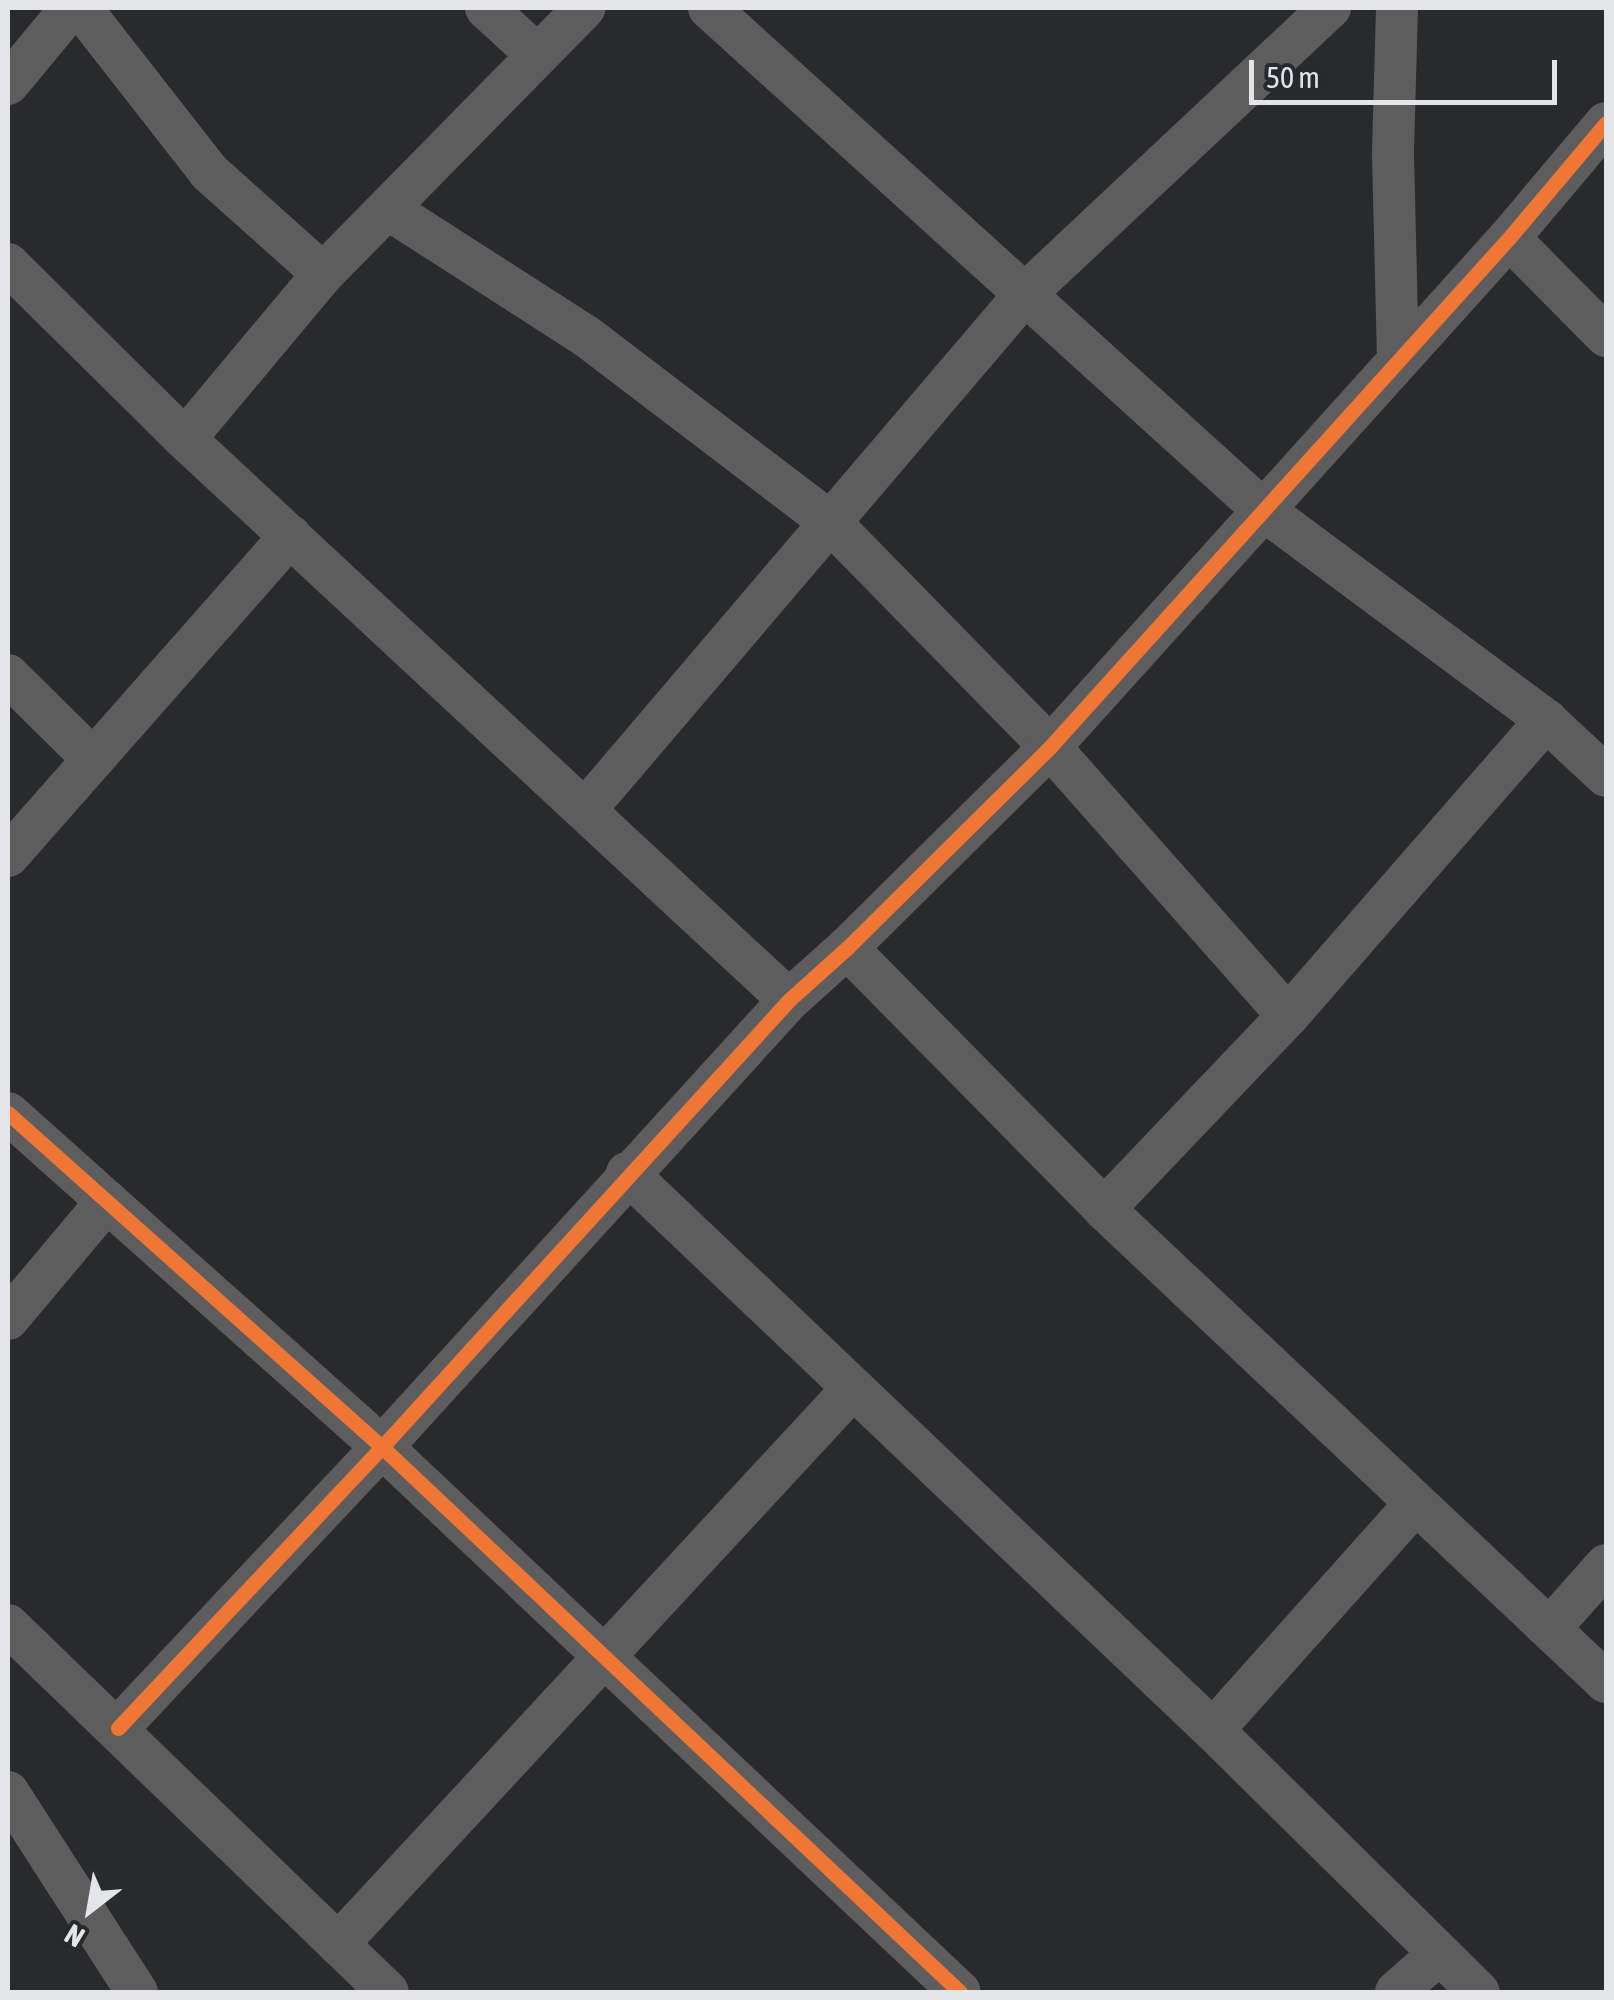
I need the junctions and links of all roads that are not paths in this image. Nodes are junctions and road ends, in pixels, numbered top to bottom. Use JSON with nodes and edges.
{"nodes":[{"id":1,"x":72,"y":8,"type":"edge"},
{"id":2,"x":81,"y":8,"type":"edge"},
{"id":3,"x":486,"y":8,"type":"edge"},
{"id":4,"x":584,"y":8,"type":"edge"},
{"id":5,"x":709,"y":8,"type":"edge"},
{"id":6,"x":1330,"y":8,"type":"edge"},
{"id":7,"x":1396,"y":8,"type":"edge"},
{"id":8,"x":536,"y":54,"type":"junction"},
{"id":9,"x":8,"y":84,"type":"edge"},
{"id":10,"x":1606,"y":123,"type":"edge"},
{"id":11,"x":388,"y":209,"type":"junction"},
{"id":12,"x":1509,"y":238,"type":"junction"},
{"id":13,"x":8,"y":264,"type":"edge"},
{"id":14,"x":323,"y":274,"type":"junction"},
{"id":15,"x":1024,"y":295,"type":"junction"},
{"id":16,"x":1606,"y":336,"type":"edge"},
{"id":17,"x":1398,"y":360,"type":"junction"},
{"id":18,"x":185,"y":439,"type":"junction"},
{"id":19,"x":1262,"y":509,"type":"junction"},
{"id":20,"x":830,"y":522,"type":"junction"},
{"id":21,"x":290,"y":536,"type":"junction"},
{"id":22,"x":8,"y":675,"type":"edge"},
{"id":23,"x":1546,"y":720,"type":"junction"},
{"id":24,"x":1050,"y":747,"type":"junction"},
{"id":25,"x":93,"y":760,"type":"junction"},
{"id":26,"x":1606,"y":776,"type":"edge"},
{"id":27,"x":586,"y":810,"type":"junction"},
{"id":28,"x":8,"y":856,"type":"edge"},
{"id":29,"x":847,"y":948,"type":"junction"},
{"id":30,"x":788,"y":1000,"type":"junction"},
{"id":31,"x":1288,"y":1016,"type":"junction"},
{"id":32,"x":8,"y":1113,"type":"edge"},
{"id":33,"x":627,"y":1173,"type":"junction"},
{"id":34,"x":106,"y":1201,"type":"junction"},
{"id":35,"x":1104,"y":1209,"type":"junction"},
{"id":36,"x":8,"y":1319,"type":"edge"},
{"id":37,"x":853,"y":1388,"type":"junction"},
{"id":38,"x":382,"y":1447,"type":"junction"},
{"id":39,"x":1415,"y":1504,"type":"junction"},
{"id":40,"x":1606,"y":1565,"type":"edge"},
{"id":41,"x":8,"y":1625,"type":"edge"},
{"id":42,"x":1551,"y":1628,"type":"junction"},
{"id":43,"x":604,"y":1655,"type":"junction"},
{"id":44,"x":1606,"y":1682,"type":"edge"},
{"id":45,"x":118,"y":1728,"type":"junction"},
{"id":46,"x":1213,"y":1730,"type":"junction"},
{"id":47,"x":8,"y":1792,"type":"edge"},
{"id":48,"x":338,"y":1944,"type":"junction"},
{"id":49,"x":1439,"y":1954,"type":"junction"},
{"id":50,"x":137,"y":1992,"type":"edge"},
{"id":51,"x":388,"y":1992,"type":"edge"},
{"id":52,"x":960,"y":1992,"type":"edge"},
{"id":53,"x":1396,"y":1992,"type":"edge"},
{"id":54,"x":1479,"y":1992,"type":"edge"}],
"edges":[{"from":1,"to":9,"type":"street"},
{"from":2,"to":14,"type":"street"},
{"from":3,"to":8,"type":"street"},
{"from":4,"to":8,"type":"street"},
{"from":5,"to":15,"type":"street"},
{"from":6,"to":15,"type":"street"},
{"from":7,"to":17,"type":"street"},
{"from":8,"to":11,"type":"street"},
{"from":10,"to":12,"type":"street"},
{"from":11,"to":14,"type":"street"},
{"from":11,"to":20,"type":"street"},
{"from":12,"to":16,"type":"street"},
{"from":12,"to":17,"type":"street"},
{"from":13,"to":18,"type":"street"},
{"from":14,"to":18,"type":"street"},
{"from":15,"to":19,"type":"street"},
{"from":15,"to":20,"type":"street"},
{"from":17,"to":19,"type":"street"},
{"from":18,"to":21,"type":"street"},
{"from":19,"to":23,"type":"street"},
{"from":19,"to":24,"type":"street"},
{"from":20,"to":24,"type":"street"},
{"from":20,"to":27,"type":"street"},
{"from":21,"to":25,"type":"street"},
{"from":21,"to":27,"type":"street"},
{"from":22,"to":25,"type":"street"},
{"from":23,"to":26,"type":"street"},
{"from":23,"to":31,"type":"street"},
{"from":24,"to":29,"type":"street"},
{"from":24,"to":31,"type":"street"},
{"from":25,"to":28,"type":"street"},
{"from":27,"to":30,"type":"street"},
{"from":29,"to":30,"type":"street"},
{"from":29,"to":35,"type":"street"},
{"from":30,"to":33,"type":"street"},
{"from":31,"to":35,"type":"street"},
{"from":32,"to":34,"type":"street"},
{"from":33,"to":37,"type":"street"},
{"from":33,"to":38,"type":"street"},
{"from":34,"to":36,"type":"street"},
{"from":34,"to":38,"type":"street"},
{"from":35,"to":39,"type":"street"},
{"from":37,"to":43,"type":"street"},
{"from":37,"to":46,"type":"street"},
{"from":38,"to":43,"type":"street"},
{"from":38,"to":45,"type":"street"},
{"from":39,"to":42,"type":"street"},
{"from":39,"to":46,"type":"street"},
{"from":40,"to":42,"type":"street"},
{"from":41,"to":45,"type":"street"},
{"from":42,"to":44,"type":"street"},
{"from":43,"to":48,"type":"street"},
{"from":43,"to":52,"type":"street"},
{"from":45,"to":48,"type":"street"},
{"from":46,"to":49,"type":"street"},
{"from":47,"to":50,"type":"street"},
{"from":48,"to":51,"type":"street"},
{"from":49,"to":53,"type":"street"},
{"from":49,"to":54,"type":"street"}]}
